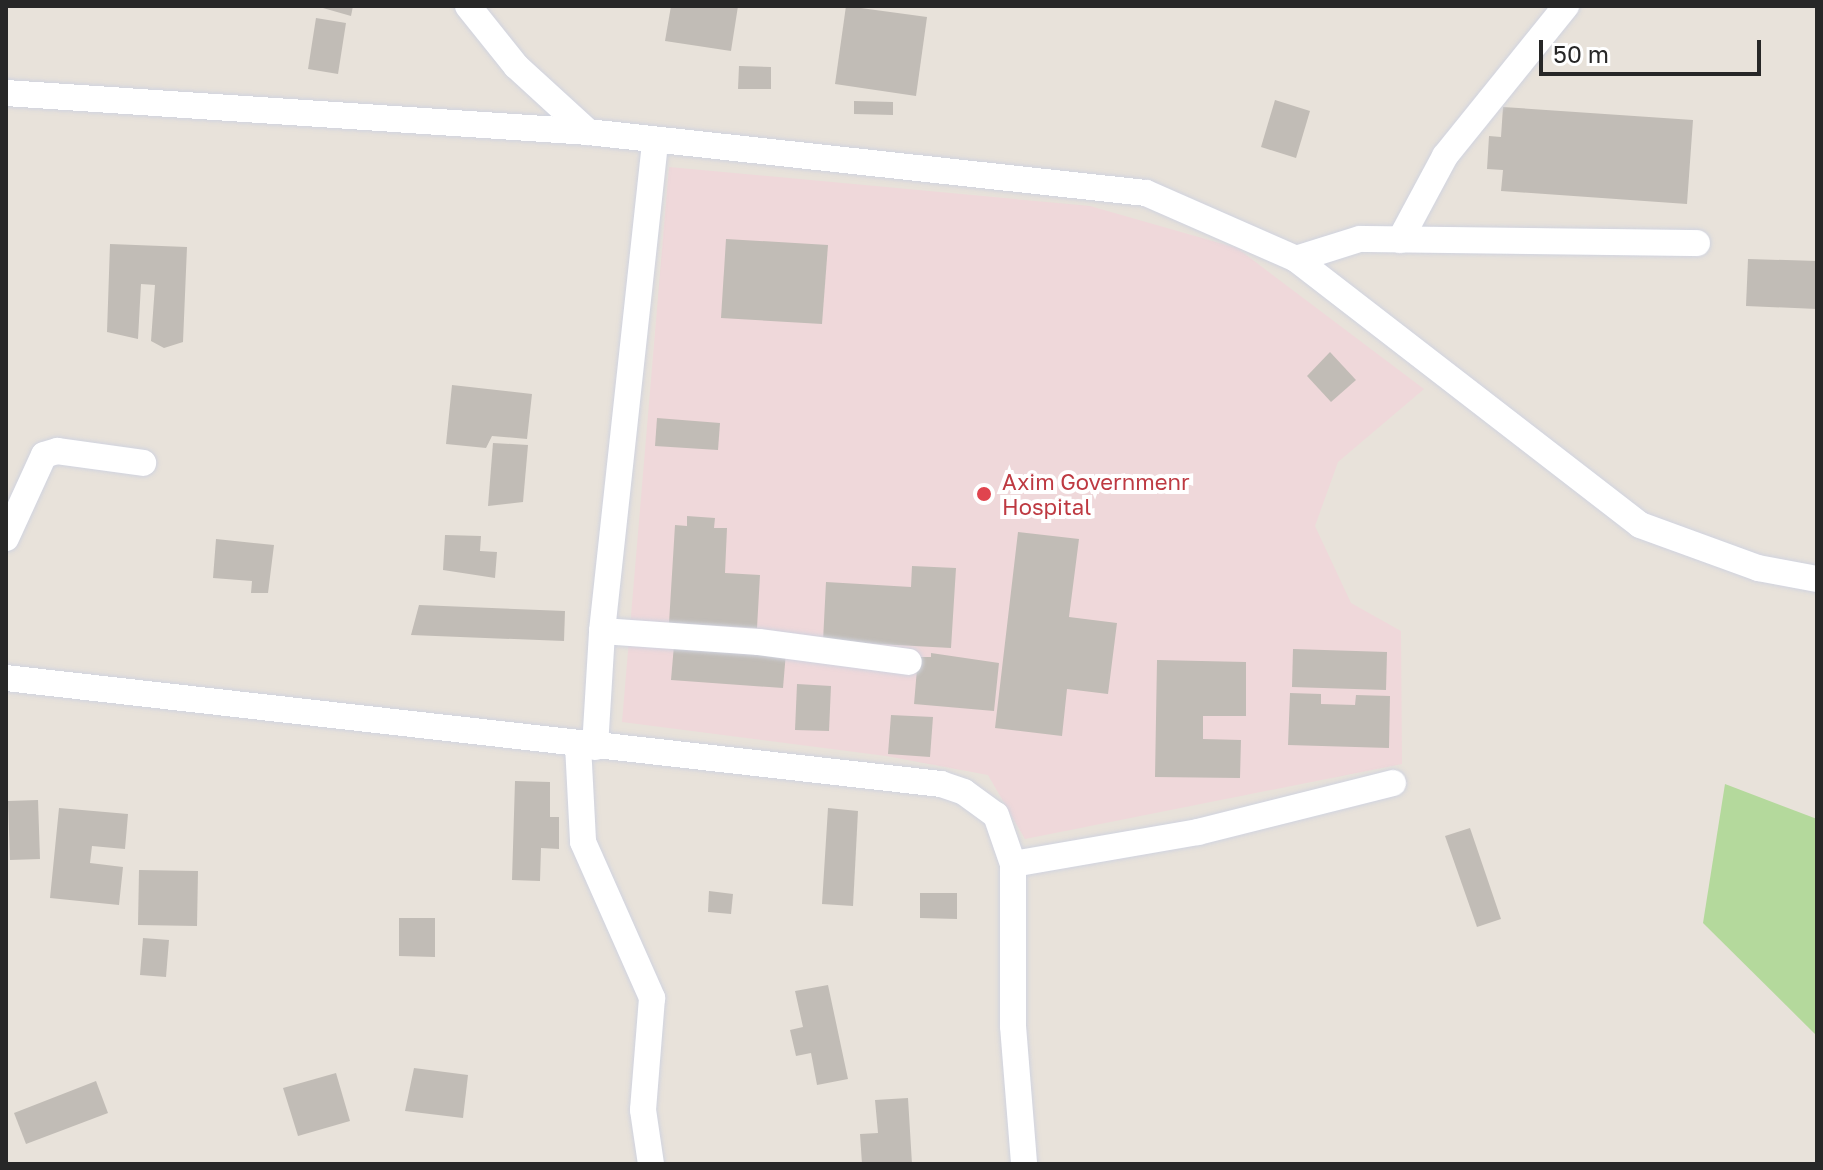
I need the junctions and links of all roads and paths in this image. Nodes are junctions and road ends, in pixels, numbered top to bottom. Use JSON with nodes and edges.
{"nodes":[{"id":1,"x":468,"y":6,"type":"edge"},
{"id":2,"x":1566,"y":6,"type":"edge"},
{"id":3,"x":6,"y":93,"type":"edge"},
{"id":4,"x":588,"y":132,"type":"junction"},
{"id":5,"x":655,"y":140,"type":"junction"},
{"id":6,"x":1400,"y":240,"type":"junction"},
{"id":7,"x":1697,"y":243,"type":"dead end"},
{"id":8,"x":1296,"y":259,"type":"junction"},
{"id":9,"x":143,"y":463,"type":"dead end"},
{"id":10,"x":6,"y":538,"type":"edge"},
{"id":11,"x":1817,"y":579,"type":"edge"},
{"id":12,"x":602,"y":631,"type":"junction"},
{"id":13,"x":909,"y":662,"type":"dead end"},
{"id":14,"x":6,"y":678,"type":"edge"},
{"id":15,"x":587,"y":746,"type":"junction"},
{"id":16,"x":1393,"y":783,"type":"dead end"},
{"id":17,"x":1013,"y":864,"type":"junction"},
{"id":18,"x":651,"y":1164,"type":"edge"},
{"id":19,"x":1024,"y":1164,"type":"edge"}],
"edges":[{"from":1,"to":4,"type":"street"},
{"from":2,"to":6,"type":"street"},
{"from":3,"to":4,"type":"street"},
{"from":4,"to":5,"type":"street"},
{"from":5,"to":8,"type":"street"},
{"from":5,"to":12,"type":"street"},
{"from":6,"to":7,"type":"street"},
{"from":6,"to":8,"type":"street"},
{"from":8,"to":11,"type":"street"},
{"from":9,"to":10,"type":"street"},
{"from":12,"to":13,"type":"street"},
{"from":12,"to":15,"type":"street"},
{"from":14,"to":15,"type":"street"},
{"from":15,"to":17,"type":"street"},
{"from":15,"to":18,"type":"street"},
{"from":16,"to":17,"type":"street"},
{"from":17,"to":19,"type":"street"}]}
